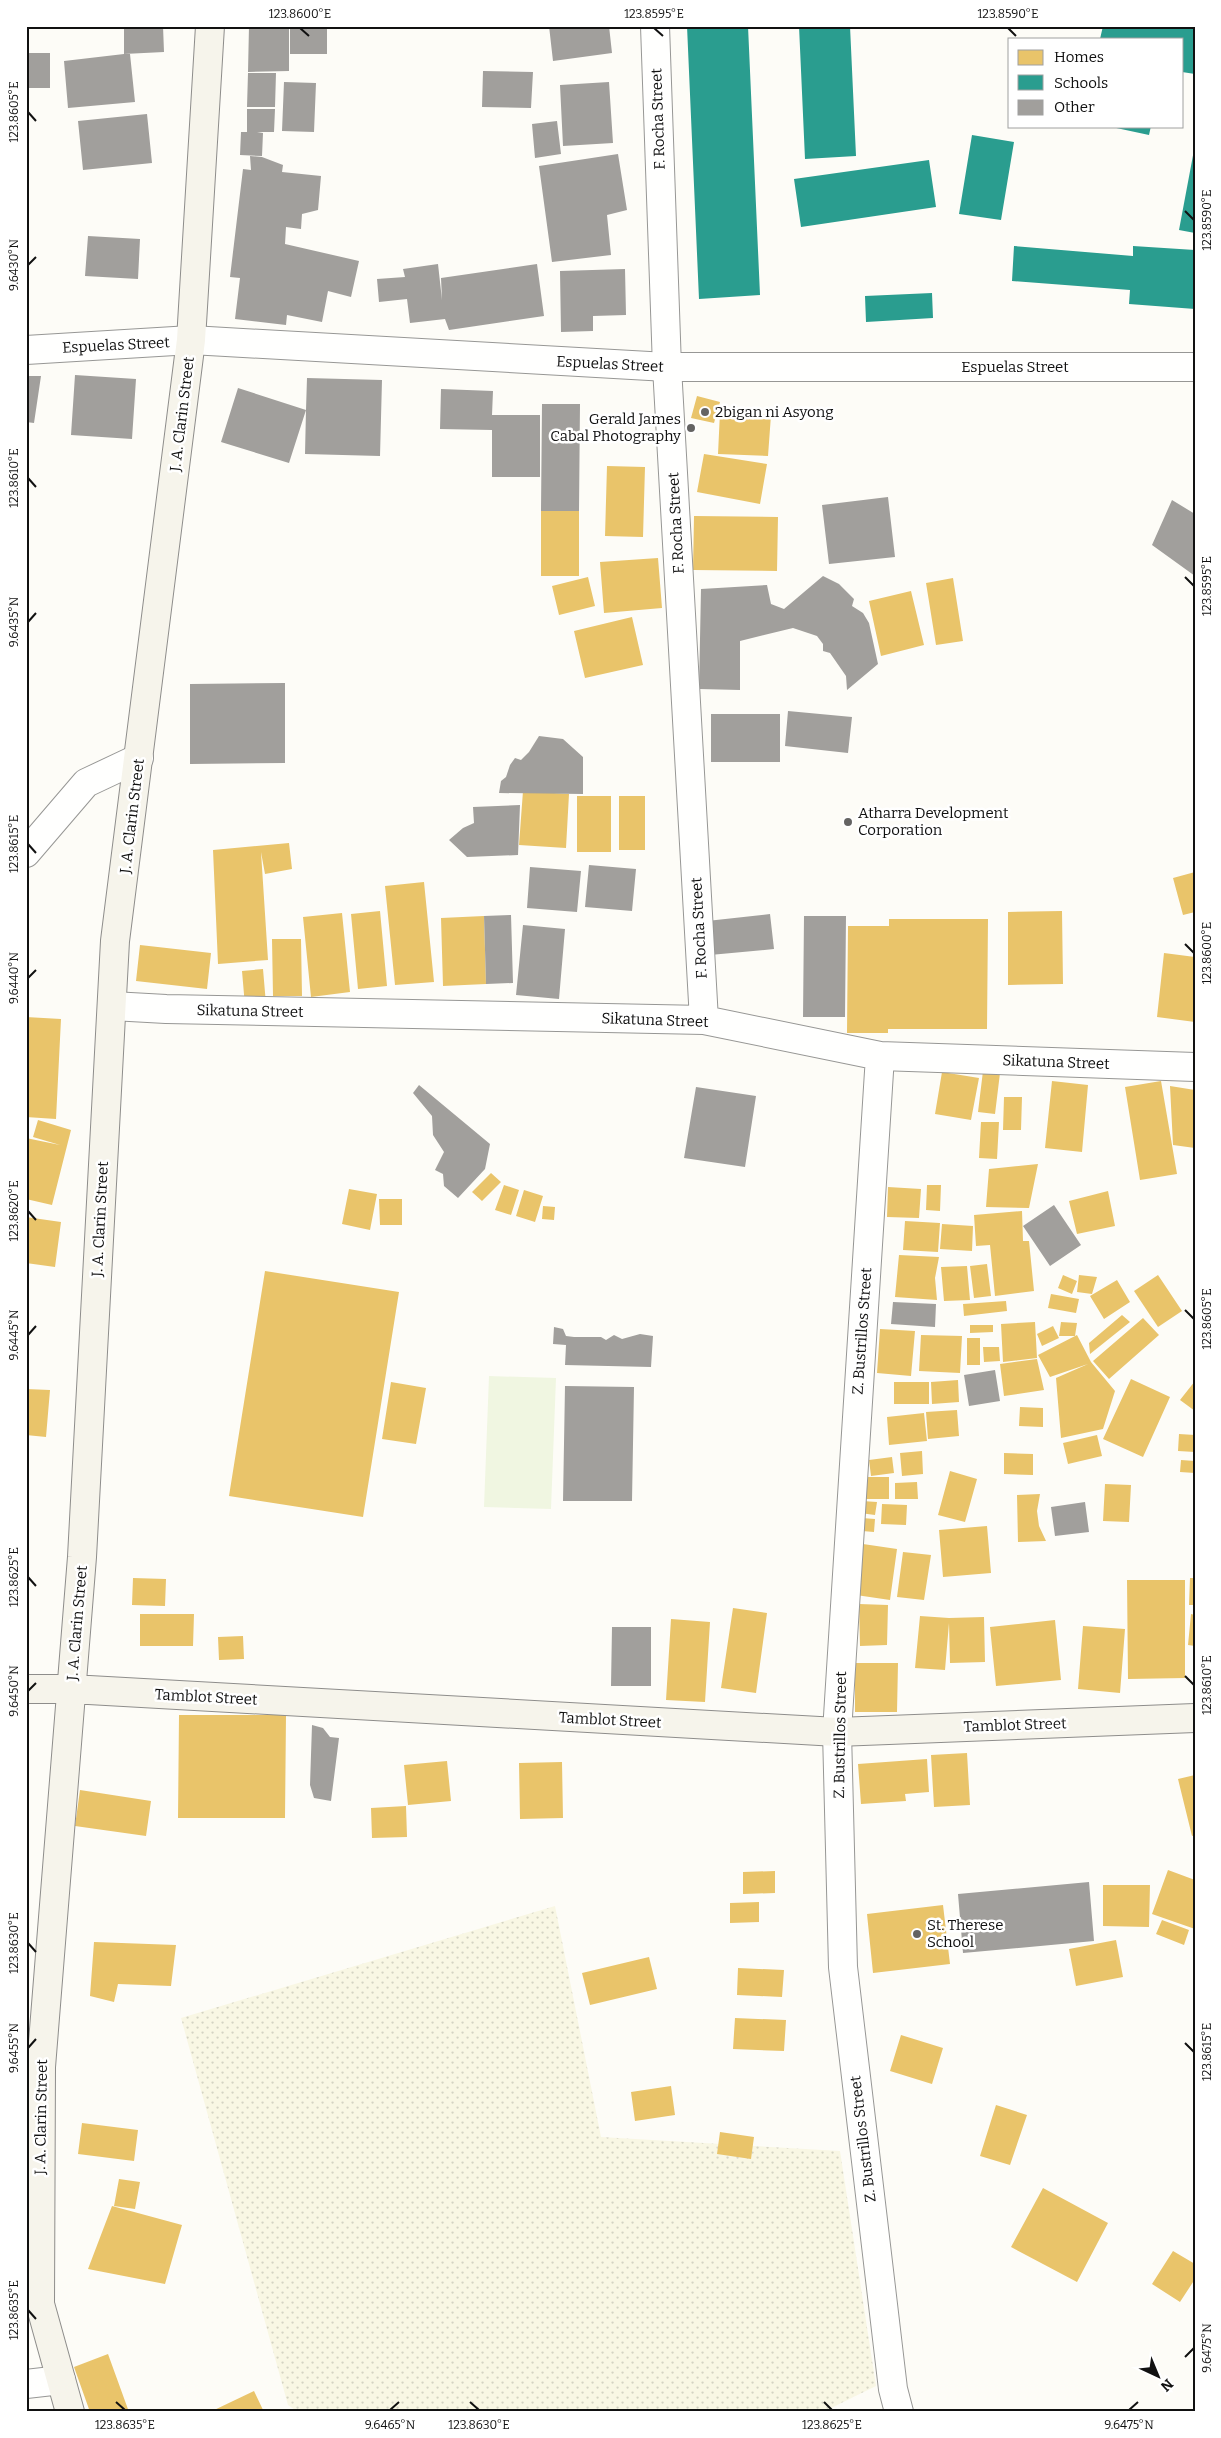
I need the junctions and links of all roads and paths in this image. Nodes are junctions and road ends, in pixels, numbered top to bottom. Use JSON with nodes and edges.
{"nodes":[{"id":1,"x":210,"y":26,"type":"edge"},
{"id":2,"x":655,"y":26,"type":"edge"},
{"id":3,"x":191,"y":340,"type":"junction"},
{"id":4,"x":26,"y":350,"type":"edge"},
{"id":5,"x":1195,"y":366,"type":"edge"},
{"id":6,"x":667,"y":367,"type":"junction"},
{"id":7,"x":139,"y":758,"type":"junction"},
{"id":8,"x":26,"y":853,"type":"edge"},
{"id":9,"x":112,"y":1006,"type":"junction"},
{"id":10,"x":704,"y":1020,"type":"junction"},
{"id":11,"x":880,"y":1056,"type":"junction"},
{"id":12,"x":1195,"y":1067,"type":"edge"},
{"id":13,"x":26,"y":1689,"type":"edge"},
{"id":14,"x":71,"y":1689,"type":"junction"},
{"id":15,"x":1195,"y":1718,"type":"edge"},
{"id":16,"x":837,"y":1732,"type":"junction"},
{"id":17,"x":61,"y":2380,"type":"junction"},
{"id":18,"x":26,"y":2384,"type":"edge"},
{"id":19,"x":70,"y":2412,"type":"edge"},
{"id":20,"x":899,"y":2412,"type":"edge"}],
"edges":[{"from":1,"to":3,"type":"main road","name":"J. A. Clarin Street"},
{"from":2,"to":6,"type":"street","name":"F. Rocha Street"},
{"from":3,"to":4,"type":"street","name":"Espuelas Street"},
{"from":3,"to":6,"type":"street","name":"Espuelas Street"},
{"from":3,"to":7,"type":"main road","name":"J. A. Clarin Street"},
{"from":5,"to":6,"type":"street","name":"Espuelas Street"},
{"from":6,"to":10,"type":"street","name":"F. Rocha Street"},
{"from":7,"to":8,"type":"street"},
{"from":7,"to":9,"type":"main road","name":"J. A. Clarin Street"},
{"from":9,"to":10,"type":"street","name":"Sikatuna Street"},
{"from":9,"to":14,"type":"main road","name":"J. A. Clarin Street"},
{"from":10,"to":11,"type":"street","name":"Sikatuna Street"},
{"from":11,"to":12,"type":"street","name":"Sikatuna Street"},
{"from":11,"to":16,"type":"street","name":"Z. Bustrillos Street"},
{"from":13,"to":14,"type":"main road","name":"Tamblot Street"},
{"from":14,"to":16,"type":"main road","name":"Tamblot Street"},
{"from":14,"to":17,"type":"main road","name":"J. A. Clarin Street"},
{"from":15,"to":16,"type":"main road","name":"Tamblot Street"},
{"from":16,"to":20,"type":"street","name":"Z. Bustrillos Street"},
{"from":17,"to":18,"type":"street"},
{"from":17,"to":19,"type":"main road","name":"J. A. Clarin Street"}]}
